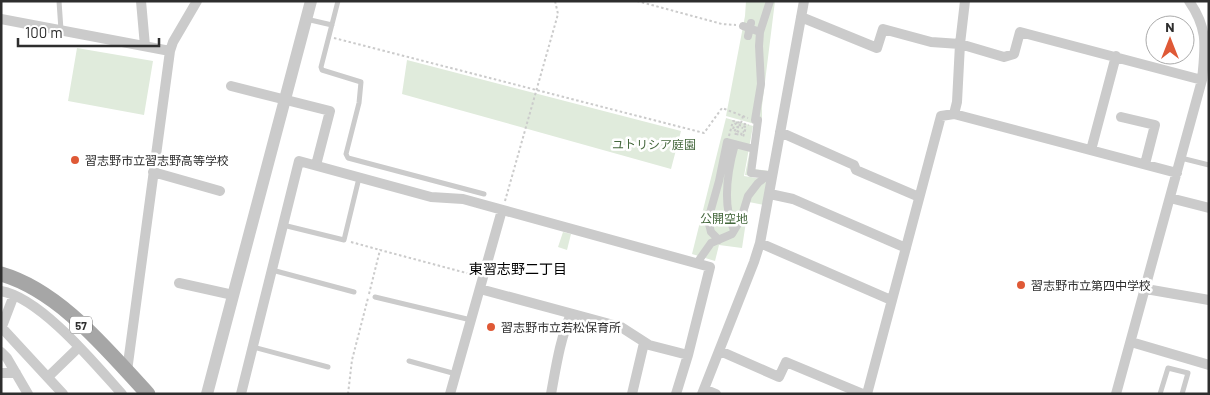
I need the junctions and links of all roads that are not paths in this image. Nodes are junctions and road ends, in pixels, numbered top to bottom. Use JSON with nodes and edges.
{"nodes":[{"id":1,"x":59,"y":1,"type":"edge"},
{"id":2,"x":141,"y":1,"type":"edge"},
{"id":3,"x":197,"y":1,"type":"edge"},
{"id":4,"x":311,"y":1,"type":"edge"},
{"id":5,"x":338,"y":1,"type":"edge"},
{"id":6,"x":770,"y":1,"type":"edge"},
{"id":7,"x":804,"y":1,"type":"edge"},
{"id":8,"x":965,"y":1,"type":"edge"},
{"id":9,"x":1189,"y":1,"type":"edge"},
{"id":10,"x":801,"y":17,"type":"junction"},
{"id":11,"x":1,"y":18,"type":"edge"},
{"id":12,"x":306,"y":19,"type":"junction"},
{"id":13,"x":332,"y":25,"type":"junction"},
{"id":14,"x":748,"y":28,"type":"road end"},
{"id":15,"x":61,"y":30,"type":"junction"},
{"id":16,"x":760,"y":32,"type":"junction"},
{"id":17,"x":960,"y":44,"type":"junction"},
{"id":18,"x":145,"y":46,"type":"junction"},
{"id":19,"x":170,"y":51,"type":"junction"},
{"id":20,"x":1116,"y":56,"type":"junction"},
{"id":21,"x":1202,"y":80,"type":"junction"},
{"id":22,"x":230,"y":86,"type":"dead end"},
{"id":23,"x":285,"y":98,"type":"junction"},
{"id":24,"x":954,"y":114,"type":"junction"},
{"id":25,"x":1121,"y":117,"type":"dead end"},
{"id":26,"x":780,"y":132,"type":"junction"},
{"id":27,"x":736,"y":141,"type":"junction"},
{"id":28,"x":754,"y":150,"type":"junction"},
{"id":29,"x":1091,"y":150,"type":"junction"},
{"id":30,"x":1180,"y":158,"type":"junction"},
{"id":31,"x":1145,"y":164,"type":"junction"},
{"id":32,"x":316,"y":165,"type":"junction"},
{"id":33,"x":1209,"y":165,"type":"edge"},
{"id":34,"x":153,"y":172,"type":"junction"},
{"id":35,"x":1177,"y":173,"type":"junction"},
{"id":36,"x":359,"y":177,"type":"junction"},
{"id":37,"x":220,"y":191,"type":"dead end"},
{"id":38,"x":484,"y":194,"type":"dead end"},
{"id":39,"x":770,"y":194,"type":"junction"},
{"id":40,"x":919,"y":197,"type":"junction"},
{"id":41,"x":1170,"y":198,"type":"junction"},
{"id":42,"x":1209,"y":208,"type":"edge"},
{"id":43,"x":502,"y":210,"type":"junction"},
{"id":44,"x":283,"y":224,"type":"junction"},
{"id":45,"x":734,"y":230,"type":"junction"},
{"id":46,"x":719,"y":240,"type":"junction"},
{"id":47,"x":760,"y":243,"type":"junction"},
{"id":48,"x":906,"y":248,"type":"junction"},
{"id":49,"x":697,"y":263,"type":"junction"},
{"id":50,"x":272,"y":270,"type":"junction"},
{"id":51,"x":1,"y":274,"type":"edge"},
{"id":52,"x":179,"y":283,"type":"dead end"},
{"id":53,"x":480,"y":289,"type":"junction"},
{"id":54,"x":1146,"y":289,"type":"junction"},
{"id":55,"x":1,"y":292,"type":"edge"},
{"id":56,"x":354,"y":292,"type":"road end"},
{"id":57,"x":14,"y":295,"type":"junction"},
{"id":58,"x":233,"y":296,"type":"junction"},
{"id":59,"x":375,"y":297,"type":"road end"},
{"id":60,"x":891,"y":300,"type":"junction"},
{"id":61,"x":1209,"y":300,"type":"edge"},
{"id":62,"x":571,"y":314,"type":"junction"},
{"id":63,"x":471,"y":320,"type":"junction"},
{"id":64,"x":1,"y":328,"type":"edge"},
{"id":65,"x":644,"y":342,"type":"junction"},
{"id":66,"x":1130,"y":342,"type":"junction"},
{"id":67,"x":79,"y":347,"type":"junction"},
{"id":68,"x":253,"y":347,"type":"junction"},
{"id":69,"x":720,"y":351,"type":"junction"},
{"id":70,"x":1,"y":352,"type":"edge"},
{"id":71,"x":688,"y":355,"type":"junction"},
{"id":72,"x":409,"y":361,"type":"dead end"},
{"id":73,"x":1209,"y":365,"type":"edge"},
{"id":74,"x":328,"y":367,"type":"dead end"},
{"id":75,"x":127,"y":371,"type":"junction"},
{"id":76,"x":1,"y":373,"type":"edge"},
{"id":77,"x":16,"y":373,"type":"junction"},
{"id":78,"x":456,"y":374,"type":"junction"},
{"id":79,"x":48,"y":377,"type":"junction"},
{"id":80,"x":703,"y":391,"type":"edge"},
{"id":81,"x":28,"y":394,"type":"edge"},
{"id":82,"x":63,"y":394,"type":"edge"},
{"id":83,"x":122,"y":394,"type":"edge"},
{"id":84,"x":148,"y":394,"type":"edge"},
{"id":85,"x":207,"y":394,"type":"edge"},
{"id":86,"x":241,"y":394,"type":"edge"},
{"id":87,"x":450,"y":394,"type":"edge"},
{"id":88,"x":551,"y":394,"type":"edge"},
{"id":89,"x":632,"y":394,"type":"edge"},
{"id":90,"x":676,"y":394,"type":"edge"},
{"id":91,"x":716,"y":394,"type":"edge"},
{"id":92,"x":863,"y":394,"type":"edge"},
{"id":93,"x":867,"y":394,"type":"edge"},
{"id":94,"x":1116,"y":394,"type":"edge"},
{"id":95,"x":1160,"y":394,"type":"edge"},
{"id":96,"x":1182,"y":394,"type":"edge"}],
"edges":[{"from":1,"to":15,"type":"lane"},
{"from":2,"to":18,"type":"street"},
{"from":3,"to":19,"type":"street"},
{"from":4,"to":12,"type":"street"},
{"from":5,"to":13,"type":"lane"},
{"from":6,"to":16,"type":"street"},
{"from":7,"to":10,"type":"street"},
{"from":8,"to":17,"type":"street"},
{"from":9,"to":21,"type":"street"},
{"from":10,"to":17,"type":"street"},
{"from":10,"to":26,"type":"street"},
{"from":11,"to":15,"type":"street"},
{"from":12,"to":13,"type":"lane"},
{"from":12,"to":23,"type":"street"},
{"from":13,"to":38,"type":"lane"},
{"from":14,"to":16,"type":"street"},
{"from":15,"to":18,"type":"street"},
{"from":16,"to":28,"type":"street"},
{"from":17,"to":20,"type":"street"},
{"from":17,"to":24,"type":"street"},
{"from":18,"to":19,"type":"street"},
{"from":19,"to":34,"type":"street"},
{"from":20,"to":21,"type":"street"},
{"from":20,"to":29,"type":"street"},
{"from":21,"to":30,"type":"street"},
{"from":22,"to":23,"type":"street"},
{"from":23,"to":32,"type":"street"},
{"from":23,"to":58,"type":"street"},
{"from":24,"to":29,"type":"street"},
{"from":24,"to":40,"type":"street"},
{"from":25,"to":31,"type":"street"},
{"from":26,"to":39,"type":"street"},
{"from":26,"to":40,"type":"street"},
{"from":27,"to":28,"type":"street"},
{"from":27,"to":45,"type":"street"},
{"from":27,"to":46,"type":"street"},
{"from":28,"to":45,"type":"street"},
{"from":29,"to":31,"type":"street"},
{"from":30,"to":33,"type":"lane"},
{"from":30,"to":35,"type":"street"},
{"from":31,"to":35,"type":"street"},
{"from":32,"to":36,"type":"street"},
{"from":32,"to":44,"type":"street"},
{"from":34,"to":37,"type":"street"},
{"from":34,"to":75,"type":"street"},
{"from":35,"to":41,"type":"street"},
{"from":36,"to":43,"type":"street"},
{"from":36,"to":44,"type":"lane"},
{"from":39,"to":47,"type":"street"},
{"from":39,"to":48,"type":"street"},
{"from":40,"to":48,"type":"street"},
{"from":41,"to":42,"type":"street"},
{"from":41,"to":54,"type":"street"},
{"from":43,"to":49,"type":"street"},
{"from":43,"to":53,"type":"street"},
{"from":44,"to":50,"type":"street"},
{"from":45,"to":46,"type":"street"},
{"from":46,"to":49,"type":"street"},
{"from":47,"to":60,"type":"street"},
{"from":47,"to":69,"type":"street"},
{"from":48,"to":60,"type":"street"},
{"from":49,"to":71,"type":"street"},
{"from":50,"to":56,"type":"lane"},
{"from":50,"to":68,"type":"street"},
{"from":51,"to":75,"type":"main road","number":"57"},
{"from":52,"to":58,"type":"street"},
{"from":53,"to":62,"type":"street"},
{"from":53,"to":63,"type":"street"},
{"from":54,"to":61,"type":"street"},
{"from":54,"to":66,"type":"street"},
{"from":55,"to":57,"type":"street"},
{"from":57,"to":64,"type":"street"},
{"from":57,"to":67,"type":"street"},
{"from":58,"to":85,"type":"street"},
{"from":59,"to":63,"type":"lane"},
{"from":60,"to":93,"type":"street"},
{"from":62,"to":65,"type":"street"},
{"from":62,"to":88,"type":"street"},
{"from":63,"to":78,"type":"street"},
{"from":64,"to":79,"type":"street"},
{"from":65,"to":71,"type":"street"},
{"from":65,"to":89,"type":"street"},
{"from":66,"to":73,"type":"street"},
{"from":66,"to":94,"type":"street"},
{"from":67,"to":79,"type":"street"},
{"from":67,"to":83,"type":"street"},
{"from":68,"to":74,"type":"lane"},
{"from":68,"to":86,"type":"street"},
{"from":69,"to":80,"type":"street"},
{"from":69,"to":92,"type":"street"},
{"from":70,"to":77,"type":"street"},
{"from":71,"to":90,"type":"street"},
{"from":72,"to":78,"type":"lane"},
{"from":75,"to":84,"type":"main road","number":"57"},
{"from":76,"to":77,"type":"street"},
{"from":77,"to":81,"type":"street"},
{"from":78,"to":87,"type":"street"},
{"from":79,"to":82,"type":"street"},
{"from":80,"to":91,"type":"street"},
{"from":95,"to":96,"type":"lane"}]}
